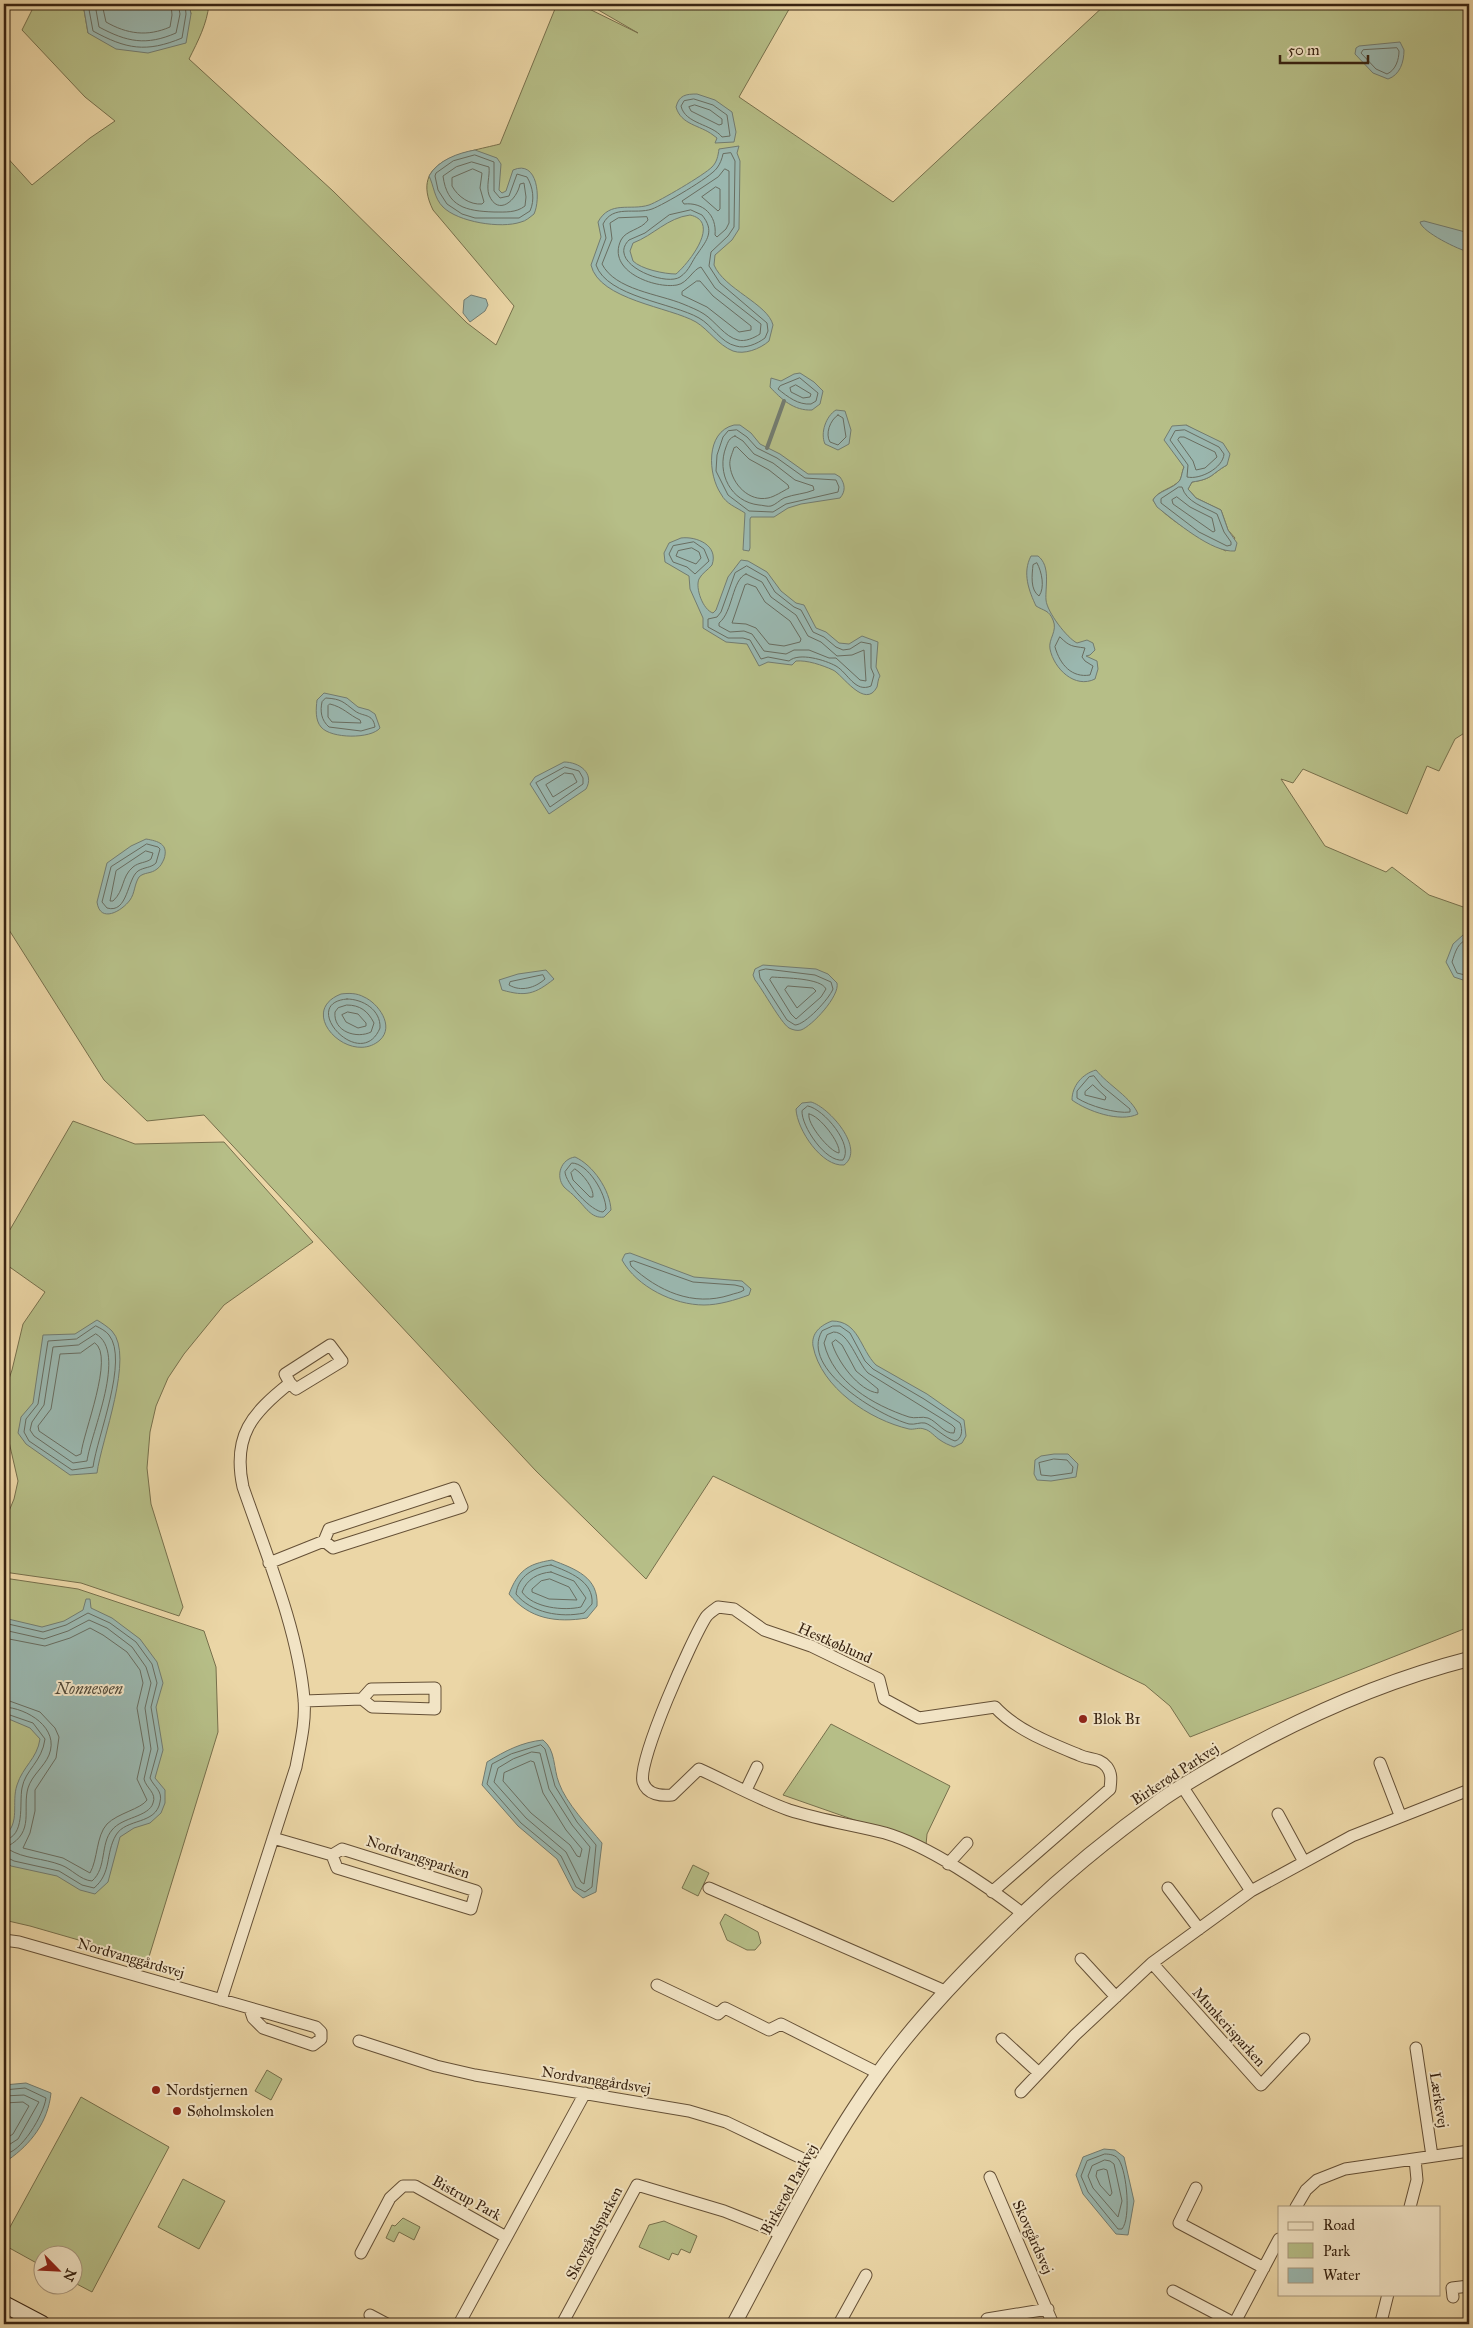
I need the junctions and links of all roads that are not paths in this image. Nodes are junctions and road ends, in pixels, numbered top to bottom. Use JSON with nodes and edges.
{"nodes":[{"id":1,"x":290,"y":1383,"type":"junction"},
{"id":2,"x":324,"y":1540,"type":"junction"},
{"id":3,"x":269,"y":1563,"type":"junction"},
{"id":4,"x":1469,"y":1659,"type":"edge"},
{"id":5,"x":362,"y":1700,"type":"junction"},
{"id":6,"x":304,"y":1701,"type":"junction"},
{"id":7,"x":1380,"y":1763,"type":"dead end"},
{"id":8,"x":757,"y":1767,"type":"dead end"},
{"id":9,"x":1182,"y":1786,"type":"junction"},
{"id":10,"x":746,"y":1790,"type":"junction"},
{"id":11,"x":1469,"y":1790,"type":"edge"},
{"id":12,"x":1278,"y":1814,"type":"dead end"},
{"id":13,"x":1400,"y":1815,"type":"junction"},
{"id":14,"x":273,"y":1838,"type":"junction"},
{"id":15,"x":967,"y":1843,"type":"dead end"},
{"id":16,"x":332,"y":1856,"type":"junction"},
{"id":17,"x":1304,"y":1862,"type":"junction"},
{"id":18,"x":948,"y":1864,"type":"junction"},
{"id":19,"x":709,"y":1888,"type":"dead end"},
{"id":20,"x":1168,"y":1888,"type":"dead end"},
{"id":21,"x":1251,"y":1891,"type":"junction"},
{"id":22,"x":992,"y":1892,"type":"junction"},
{"id":23,"x":1022,"y":1913,"type":"junction"},
{"id":24,"x":1199,"y":1929,"type":"junction"},
{"id":25,"x":4,"y":1940,"type":"edge"},
{"id":26,"x":1081,"y":1959,"type":"dead end"},
{"id":27,"x":1152,"y":1963,"type":"junction"},
{"id":28,"x":657,"y":1985,"type":"dead end"},
{"id":29,"x":945,"y":1991,"type":"junction"},
{"id":30,"x":1116,"y":1997,"type":"junction"},
{"id":31,"x":221,"y":2000,"type":"junction"},
{"id":32,"x":250,"y":2009,"type":"junction"},
{"id":33,"x":1002,"y":2039,"type":"dead end"},
{"id":34,"x":1304,"y":2039,"type":"dead end"},
{"id":35,"x":359,"y":2041,"type":"dead end"},
{"id":36,"x":1416,"y":2048,"type":"dead end"},
{"id":37,"x":878,"y":2073,"type":"junction"},
{"id":38,"x":1039,"y":2073,"type":"junction"},
{"id":39,"x":1021,"y":2092,"type":"dead end"},
{"id":40,"x":585,"y":2093,"type":"junction"},
{"id":41,"x":1469,"y":2151,"type":"edge"},
{"id":42,"x":1432,"y":2156,"type":"junction"},
{"id":43,"x":1415,"y":2159,"type":"junction"},
{"id":44,"x":820,"y":2167,"type":"junction"},
{"id":45,"x":990,"y":2177,"type":"dead end"},
{"id":46,"x":1196,"y":2188,"type":"dead end"},
{"id":47,"x":1297,"y":2206,"type":"edge"},
{"id":48,"x":1410,"y":2206,"type":"edge"},
{"id":49,"x":782,"y":2234,"type":"junction"},
{"id":50,"x":506,"y":2237,"type":"junction"},
{"id":51,"x":1278,"y":2241,"type":"edge"},
{"id":52,"x":361,"y":2253,"type":"dead end"},
{"id":53,"x":1264,"y":2268,"type":"junction"},
{"id":54,"x":866,"y":2275,"type":"dead end"},
{"id":55,"x":1469,"y":2286,"type":"edge"},
{"id":56,"x":1173,"y":2291,"type":"dead end"},
{"id":57,"x":1388,"y":2296,"type":"edge"},
{"id":58,"x":1453,"y":2297,"type":"dead end"},
{"id":59,"x":4,"y":2304,"type":"edge"},
{"id":60,"x":1048,"y":2309,"type":"junction"},
{"id":61,"x":370,"y":2315,"type":"dead end"},
{"id":62,"x":987,"y":2319,"type":"dead end"},
{"id":63,"x":1381,"y":2322,"type":"dead end"},
{"id":64,"x":42,"y":2324,"type":"edge"},
{"id":65,"x":388,"y":2324,"type":"edge"},
{"id":66,"x":459,"y":2324,"type":"edge"},
{"id":67,"x":562,"y":2324,"type":"edge"},
{"id":68,"x":734,"y":2324,"type":"edge"},
{"id":69,"x":839,"y":2324,"type":"edge"},
{"id":70,"x":1053,"y":2324,"type":"edge"},
{"id":71,"x":1234,"y":2324,"type":"edge"}],
"edges":[{"from":1,"to":1,"type":"street"},
{"from":1,"to":3,"type":"street"},
{"from":2,"to":2,"type":"street"},
{"from":2,"to":3,"type":"street"},
{"from":3,"to":6,"type":"street"},
{"from":4,"to":9,"type":"street","name":"Birkerød Parkvej"},
{"from":5,"to":5,"type":"street"},
{"from":5,"to":6,"type":"street"},
{"from":6,"to":14,"type":"street"},
{"from":7,"to":13,"type":"street"},
{"from":8,"to":10,"type":"street"},
{"from":9,"to":21,"type":"street"},
{"from":9,"to":23,"type":"street","name":"Birkerød Parkvej"},
{"from":10,"to":18,"type":"street","name":"Hestkøblund"},
{"from":10,"to":22,"type":"street","name":"Hestkøblund"},
{"from":11,"to":13,"type":"street"},
{"from":12,"to":17,"type":"street"},
{"from":13,"to":17,"type":"street"},
{"from":14,"to":16,"type":"street","name":"Nordvangsparken"},
{"from":14,"to":31,"type":"street"},
{"from":15,"to":18,"type":"street"},
{"from":16,"to":16,"type":"street","name":"Nordvangsparken"},
{"from":17,"to":21,"type":"street"},
{"from":18,"to":22,"type":"street","name":"Hestkøblund"},
{"from":19,"to":29,"type":"street"},
{"from":20,"to":24,"type":"street"},
{"from":21,"to":24,"type":"street"},
{"from":22,"to":23,"type":"street","name":"Hestkøblund"},
{"from":23,"to":29,"type":"street","name":"Birkerød Parkvej"},
{"from":24,"to":27,"type":"street"},
{"from":25,"to":31,"type":"street","name":"Nordvanggårdsvej"},
{"from":26,"to":30,"type":"street"},
{"from":27,"to":30,"type":"street"},
{"from":27,"to":34,"type":"street","name":"Munkerisparken"},
{"from":28,"to":37,"type":"street"},
{"from":29,"to":37,"type":"street","name":"Birkerød Parkvej"},
{"from":30,"to":38,"type":"street"},
{"from":31,"to":32,"type":"street","name":"Nordvanggårdsvej"},
{"from":32,"to":32,"type":"street","name":"Nordvanggårdsvej"},
{"from":33,"to":38,"type":"street"},
{"from":35,"to":40,"type":"street","name":"Nordvanggårdsvej"},
{"from":36,"to":42,"type":"street","name":"Lærkevej"},
{"from":37,"to":44,"type":"street","name":"Birkerød Parkvej"},
{"from":38,"to":39,"type":"street"},
{"from":40,"to":44,"type":"street","name":"Nordvanggårdsvej"},
{"from":40,"to":50,"type":"street","name":"Bistrup Park"},
{"from":41,"to":42,"type":"street"},
{"from":42,"to":43,"type":"street"},
{"from":43,"to":47,"type":"street"},
{"from":43,"to":48,"type":"street"},
{"from":44,"to":49,"type":"street","name":"Birkerød Parkvej"},
{"from":45,"to":60,"type":"street","name":"Skovgårdsvej"},
{"from":46,"to":53,"type":"street"},
{"from":49,"to":67,"type":"street","name":"Skovgårdsparken"},
{"from":49,"to":68,"type":"street","name":"Birkerød Parkvej"},
{"from":50,"to":52,"type":"street","name":"Bistrup Park"},
{"from":50,"to":66,"type":"street","name":"Bistrup Park"},
{"from":51,"to":53,"type":"street"},
{"from":53,"to":71,"type":"street"},
{"from":54,"to":69,"type":"street"},
{"from":55,"to":58,"type":"street"},
{"from":56,"to":71,"type":"street"},
{"from":57,"to":63,"type":"street"},
{"from":59,"to":64,"type":"main road"},
{"from":60,"to":62,"type":"street"},
{"from":60,"to":70,"type":"street","name":"Skovgårdsvej"},
{"from":61,"to":65,"type":"street"}]}
